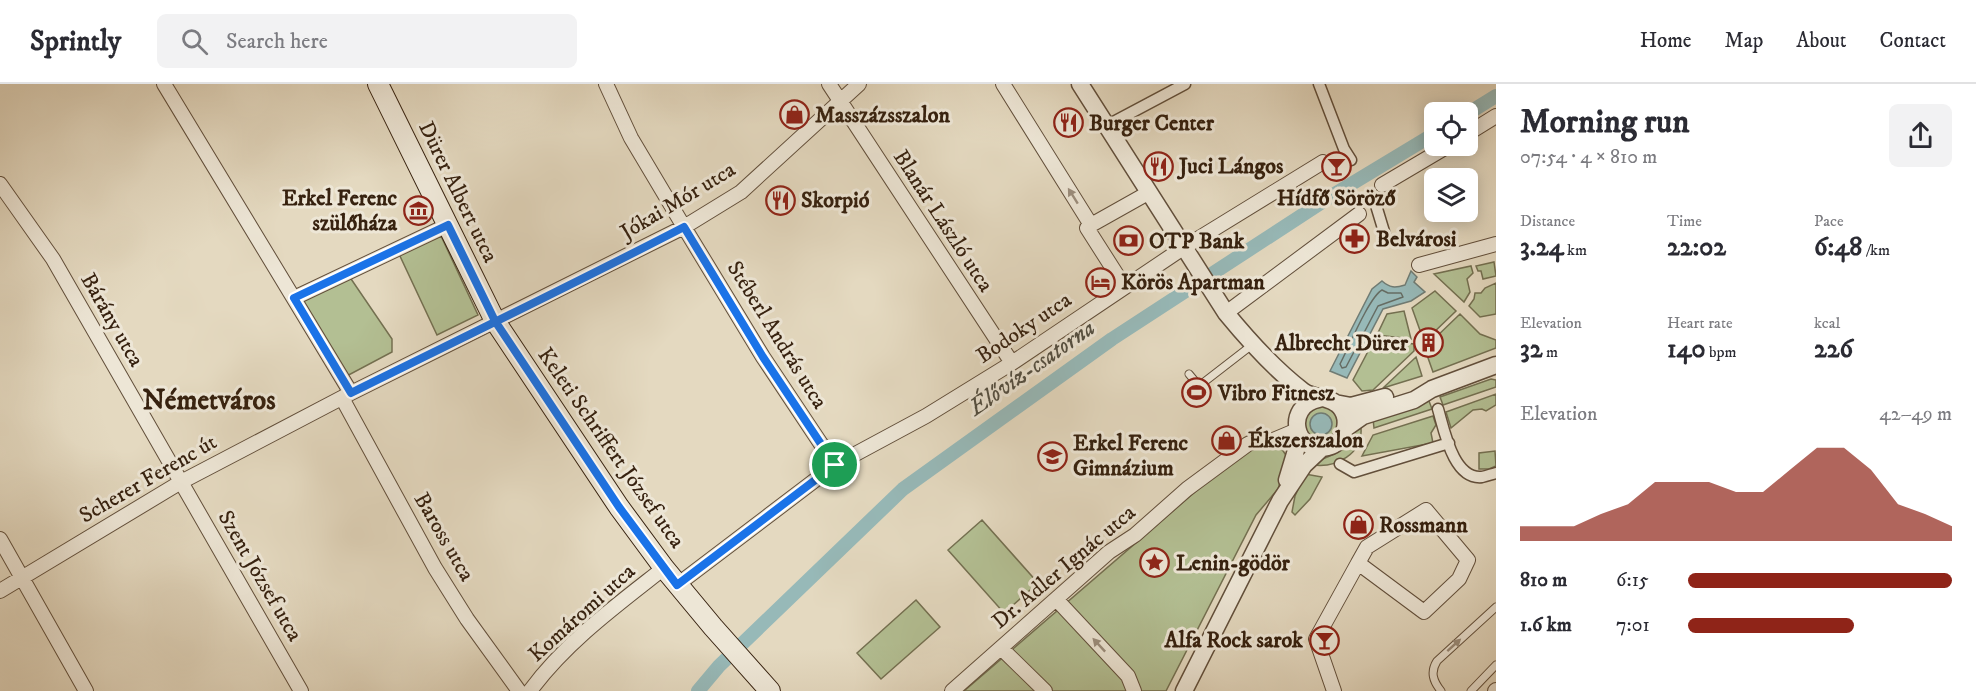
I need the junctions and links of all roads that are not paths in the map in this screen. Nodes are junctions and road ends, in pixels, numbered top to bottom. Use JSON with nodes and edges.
{"nodes":[{"id":1,"x":165,"y":84,"type":"edge"},
{"id":2,"x":378,"y":84,"type":"edge"},
{"id":3,"x":606,"y":84,"type":"edge"},
{"id":4,"x":830,"y":84,"type":"edge"},
{"id":5,"x":859,"y":84,"type":"edge"},
{"id":6,"x":1003,"y":84,"type":"edge"},
{"id":7,"x":1080,"y":84,"type":"edge"},
{"id":8,"x":1185,"y":84,"type":"edge"},
{"id":9,"x":1318,"y":84,"type":"edge"},
{"id":10,"x":839,"y":102,"type":"junction"},
{"id":11,"x":1496,"y":116,"type":"edge"},
{"id":12,"x":1106,"y":126,"type":"junction"},
{"id":13,"x":1478,"y":127,"type":"edge"},
{"id":14,"x":1431,"y":156,"type":"edge"},
{"id":15,"x":1351,"y":160,"type":"dead end"},
{"id":16,"x":1323,"y":162,"type":"dead end"},
{"id":17,"x":0,"y":184,"type":"edge"},
{"id":18,"x":1382,"y":185,"type":"dead end"},
{"id":19,"x":1148,"y":193,"type":"junction"},
{"id":20,"x":1375,"y":202,"type":"dead end"},
{"id":21,"x":1359,"y":214,"type":"dead end"},
{"id":22,"x":448,"y":225,"type":"junction"},
{"id":23,"x":1091,"y":225,"type":"junction"},
{"id":24,"x":684,"y":227,"type":"junction"},
{"id":25,"x":1385,"y":234,"type":"dead end"},
{"id":26,"x":1496,"y":244,"type":"edge"},
{"id":27,"x":1183,"y":248,"type":"junction"},
{"id":28,"x":1419,"y":265,"type":"dead end"},
{"id":29,"x":1124,"y":286,"type":"junction"},
{"id":30,"x":294,"y":298,"type":"junction"},
{"id":31,"x":1222,"y":308,"type":"junction"},
{"id":32,"x":495,"y":321,"type":"junction"},
{"id":33,"x":1252,"y":345,"type":"junction"},
{"id":34,"x":1012,"y":363,"type":"junction"},
{"id":35,"x":1496,"y":365,"type":"edge"},
{"id":36,"x":1190,"y":374,"type":"dead end"},
{"id":37,"x":1432,"y":389,"type":"junction"},
{"id":38,"x":347,"y":395,"type":"junction"},
{"id":39,"x":1327,"y":401,"type":"junction"},
{"id":40,"x":1438,"y":409,"type":"dead end"},
{"id":41,"x":1299,"y":427,"type":"junction"},
{"id":42,"x":1346,"y":428,"type":"junction"},
{"id":43,"x":1449,"y":444,"type":"junction"},
{"id":44,"x":1321,"y":448,"type":"junction"},
{"id":45,"x":1340,"y":464,"type":"dead end"},
{"id":46,"x":835,"y":465,"type":"junction"},
{"id":47,"x":1496,"y":473,"type":"edge"},
{"id":48,"x":181,"y":482,"type":"junction"},
{"id":49,"x":1280,"y":501,"type":"junction"},
{"id":50,"x":0,"y":539,"type":"edge"},
{"id":51,"x":1358,"y":563,"type":"junction"},
{"id":52,"x":664,"y":568,"type":"junction"},
{"id":53,"x":22,"y":577,"type":"junction"},
{"id":54,"x":677,"y":585,"type":"junction"},
{"id":55,"x":0,"y":591,"type":"edge"},
{"id":56,"x":1056,"y":599,"type":"junction"},
{"id":57,"x":1496,"y":607,"type":"edge"},
{"id":58,"x":1001,"y":648,"type":"junction"},
{"id":59,"x":1496,"y":665,"type":"edge"},
{"id":60,"x":86,"y":691,"type":"edge"},
{"id":61,"x":301,"y":691,"type":"edge"},
{"id":62,"x":519,"y":691,"type":"edge"},
{"id":63,"x":530,"y":691,"type":"edge"},
{"id":64,"x":770,"y":691,"type":"edge"},
{"id":65,"x":952,"y":691,"type":"edge"},
{"id":66,"x":1045,"y":691,"type":"edge"},
{"id":67,"x":1134,"y":691,"type":"edge"},
{"id":68,"x":1185,"y":691,"type":"edge"},
{"id":69,"x":1334,"y":691,"type":"edge"},
{"id":70,"x":1441,"y":691,"type":"edge"},
{"id":71,"x":1471,"y":691,"type":"edge"}],
"edges":[{"from":1,"to":30,"type":"street","name":"Baross utca"},
{"from":2,"to":22,"type":"main road","name":"Dürer Albert utca"},
{"from":3,"to":24,"type":"street","name":"Stéberl András utca"},
{"from":4,"to":10,"type":"street","name":"Blanár László utca"},
{"from":5,"to":10,"type":"street","name":"Jókai Mór utca"},
{"from":23,"to":6,"type":"street","one_way":true},
{"from":7,"to":12,"type":"street"},
{"from":8,"to":12,"type":"street"},
{"from":9,"to":15,"type":"street"},
{"from":10,"to":24,"type":"street","name":"Jókai Mór utca"},
{"from":10,"to":34,"type":"street","name":"Blanár László utca"},
{"from":11,"to":13,"type":"street"},
{"from":12,"to":19,"type":"street"},
{"from":14,"to":18,"type":"street"},
{"from":16,"to":27,"type":"street","name":"Bodoky utca"},
{"from":17,"to":48,"type":"street","name":"Bárány utca"},
{"from":19,"to":23,"type":"street"},
{"from":19,"to":27,"type":"street"},
{"from":20,"to":25,"type":"street"},
{"from":21,"to":31,"type":"street"},
{"from":22,"to":30,"type":"street"},
{"from":22,"to":32,"type":"main road","name":"Dürer Albert utca"},
{"from":23,"to":29,"type":"street"},
{"from":24,"to":32,"type":"street","name":"Jókai Mór utca"},
{"from":24,"to":46,"type":"street","name":"Stéberl András utca"},
{"from":26,"to":28,"type":"street"},
{"from":27,"to":29,"type":"street","name":"Bodoky utca"},
{"from":27,"to":31,"type":"street"},
{"from":29,"to":34,"type":"street","name":"Bodoky utca"},
{"from":30,"to":38,"type":"street","name":"Baross utca"},
{"from":31,"to":33,"type":"street"},
{"from":32,"to":38,"type":"street","name":"Jókai Mór utca"},
{"from":32,"to":52,"type":"main road","name":"Keleti Schriffert József utca"},
{"from":33,"to":36,"type":"lane"},
{"from":33,"to":39,"type":"street"},
{"from":33,"to":41,"type":"street"},
{"from":34,"to":46,"type":"street","name":"Bodoky utca"},
{"from":35,"to":37,"type":"street"},
{"from":37,"to":39,"type":"street"},
{"from":37,"to":42,"type":"street"},
{"from":38,"to":48,"type":"street","name":"Scherer Ferenc út"},
{"from":38,"to":62,"type":"street","name":"Baross utca"},
{"from":39,"to":41,"type":"street"},
{"from":39,"to":42,"type":"street"},
{"from":40,"to":43,"type":"street"},
{"from":41,"to":44,"type":"street"},
{"from":41,"to":49,"type":"street"},
{"from":41,"to":56,"type":"street","name":"Dr. Adler Ignác utca"},
{"from":42,"to":44,"type":"street"},
{"from":43,"to":45,"type":"street"},
{"from":43,"to":47,"type":"street"},
{"from":44,"to":49,"type":"street"},
{"from":46,"to":54,"type":"street"},
{"from":48,"to":53,"type":"street","name":"Scherer Ferenc út"},
{"from":48,"to":61,"type":"street","name":"Szent József utca"},
{"from":49,"to":68,"type":"street"},
{"from":50,"to":53,"type":"street"},
{"from":51,"to":51,"type":"street"},
{"from":51,"to":69,"type":"street"},
{"from":52,"to":54,"type":"main road","name":"Keleti Schriffert József utca"},
{"from":52,"to":63,"type":"street","name":"Komáromi utca"},
{"from":53,"to":55,"type":"street","name":"Scherer Ferenc út"},
{"from":53,"to":60,"type":"street"},
{"from":54,"to":64,"type":"main road","name":"Keleti Schriffert József utca"},
{"from":56,"to":58,"type":"street","name":"Dr. Adler Ignác utca"},
{"from":67,"to":56,"type":"street","one_way":true},
{"from":70,"to":57,"type":"lane","one_way":true},
{"from":58,"to":65,"type":"street","name":"Dr. Adler Ignác utca"},
{"from":58,"to":66,"type":"street"},
{"from":59,"to":71,"type":"lane"}]}
